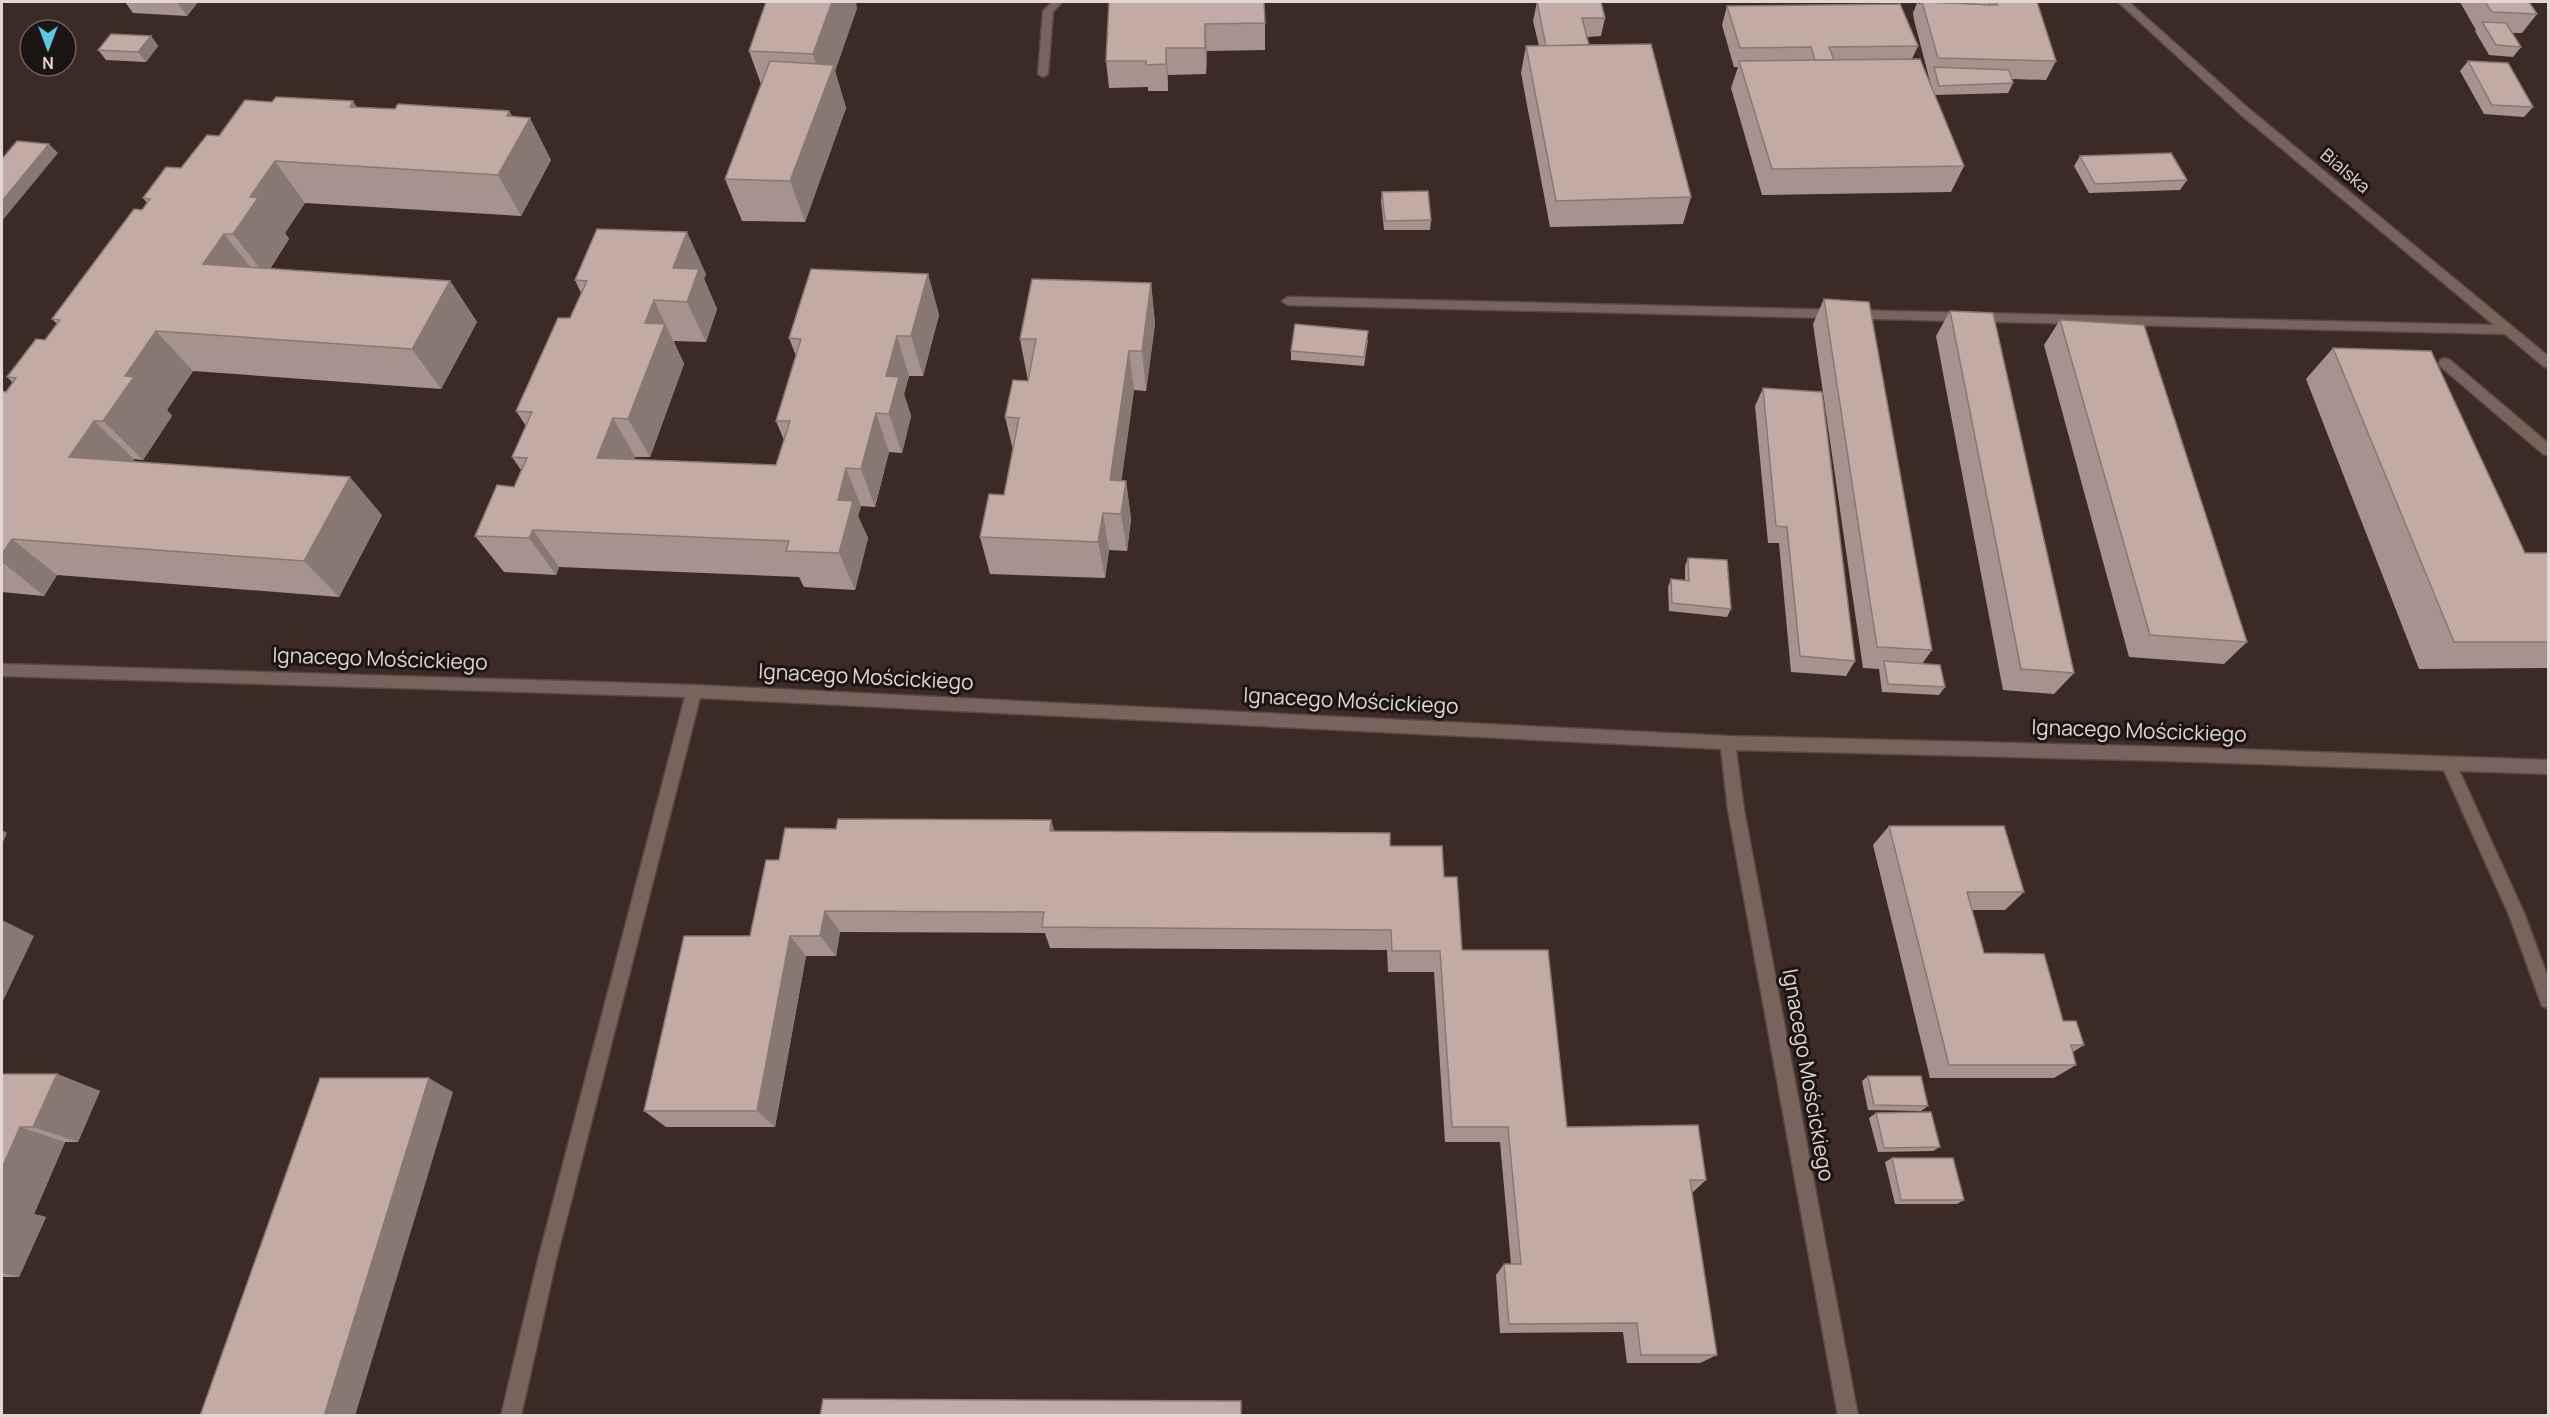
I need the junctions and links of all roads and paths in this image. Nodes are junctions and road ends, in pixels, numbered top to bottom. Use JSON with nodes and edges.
{"nodes":[{"id":1,"x":1057,"y":2,"type":"edge"},
{"id":2,"x":2123,"y":2,"type":"edge"},
{"id":3,"x":1043,"y":74,"type":"dead end"},
{"id":4,"x":1287,"y":302,"type":"dead end"},
{"id":5,"x":2507,"y":330,"type":"junction"},
{"id":6,"x":2445,"y":363,"type":"dead end"},
{"id":7,"x":2548,"y":363,"type":"edge"},
{"id":8,"x":2548,"y":450,"type":"edge"},
{"id":9,"x":2,"y":670,"type":"edge"},
{"id":10,"x":694,"y":691,"type":"junction"},
{"id":11,"x":1728,"y":743,"type":"junction"},
{"id":12,"x":2449,"y":764,"type":"junction"},
{"id":13,"x":2548,"y":767,"type":"edge"},
{"id":14,"x":2548,"y":1000,"type":"edge"},
{"id":15,"x":511,"y":1416,"type":"edge"},
{"id":16,"x":1848,"y":1416,"type":"edge"}],
"edges":[{"from":1,"to":3,"type":"street"},
{"from":2,"to":5,"type":"street","name":"Bialska"},
{"from":4,"to":5,"type":"street"},
{"from":5,"to":7,"type":"street","name":"Bialska"},
{"from":6,"to":8,"type":"street"},
{"from":9,"to":10,"type":"street","name":"Ignacego Mościckiego"},
{"from":10,"to":11,"type":"street","name":"Ignacego Mościckiego"},
{"from":10,"to":15,"type":"street"},
{"from":11,"to":12,"type":"street","name":"Ignacego Mościckiego"},
{"from":11,"to":16,"type":"street","name":"Ignacego Mościckiego"},
{"from":12,"to":13,"type":"street","name":"Ignacego Mościckiego"},
{"from":12,"to":14,"type":"street"}]}
